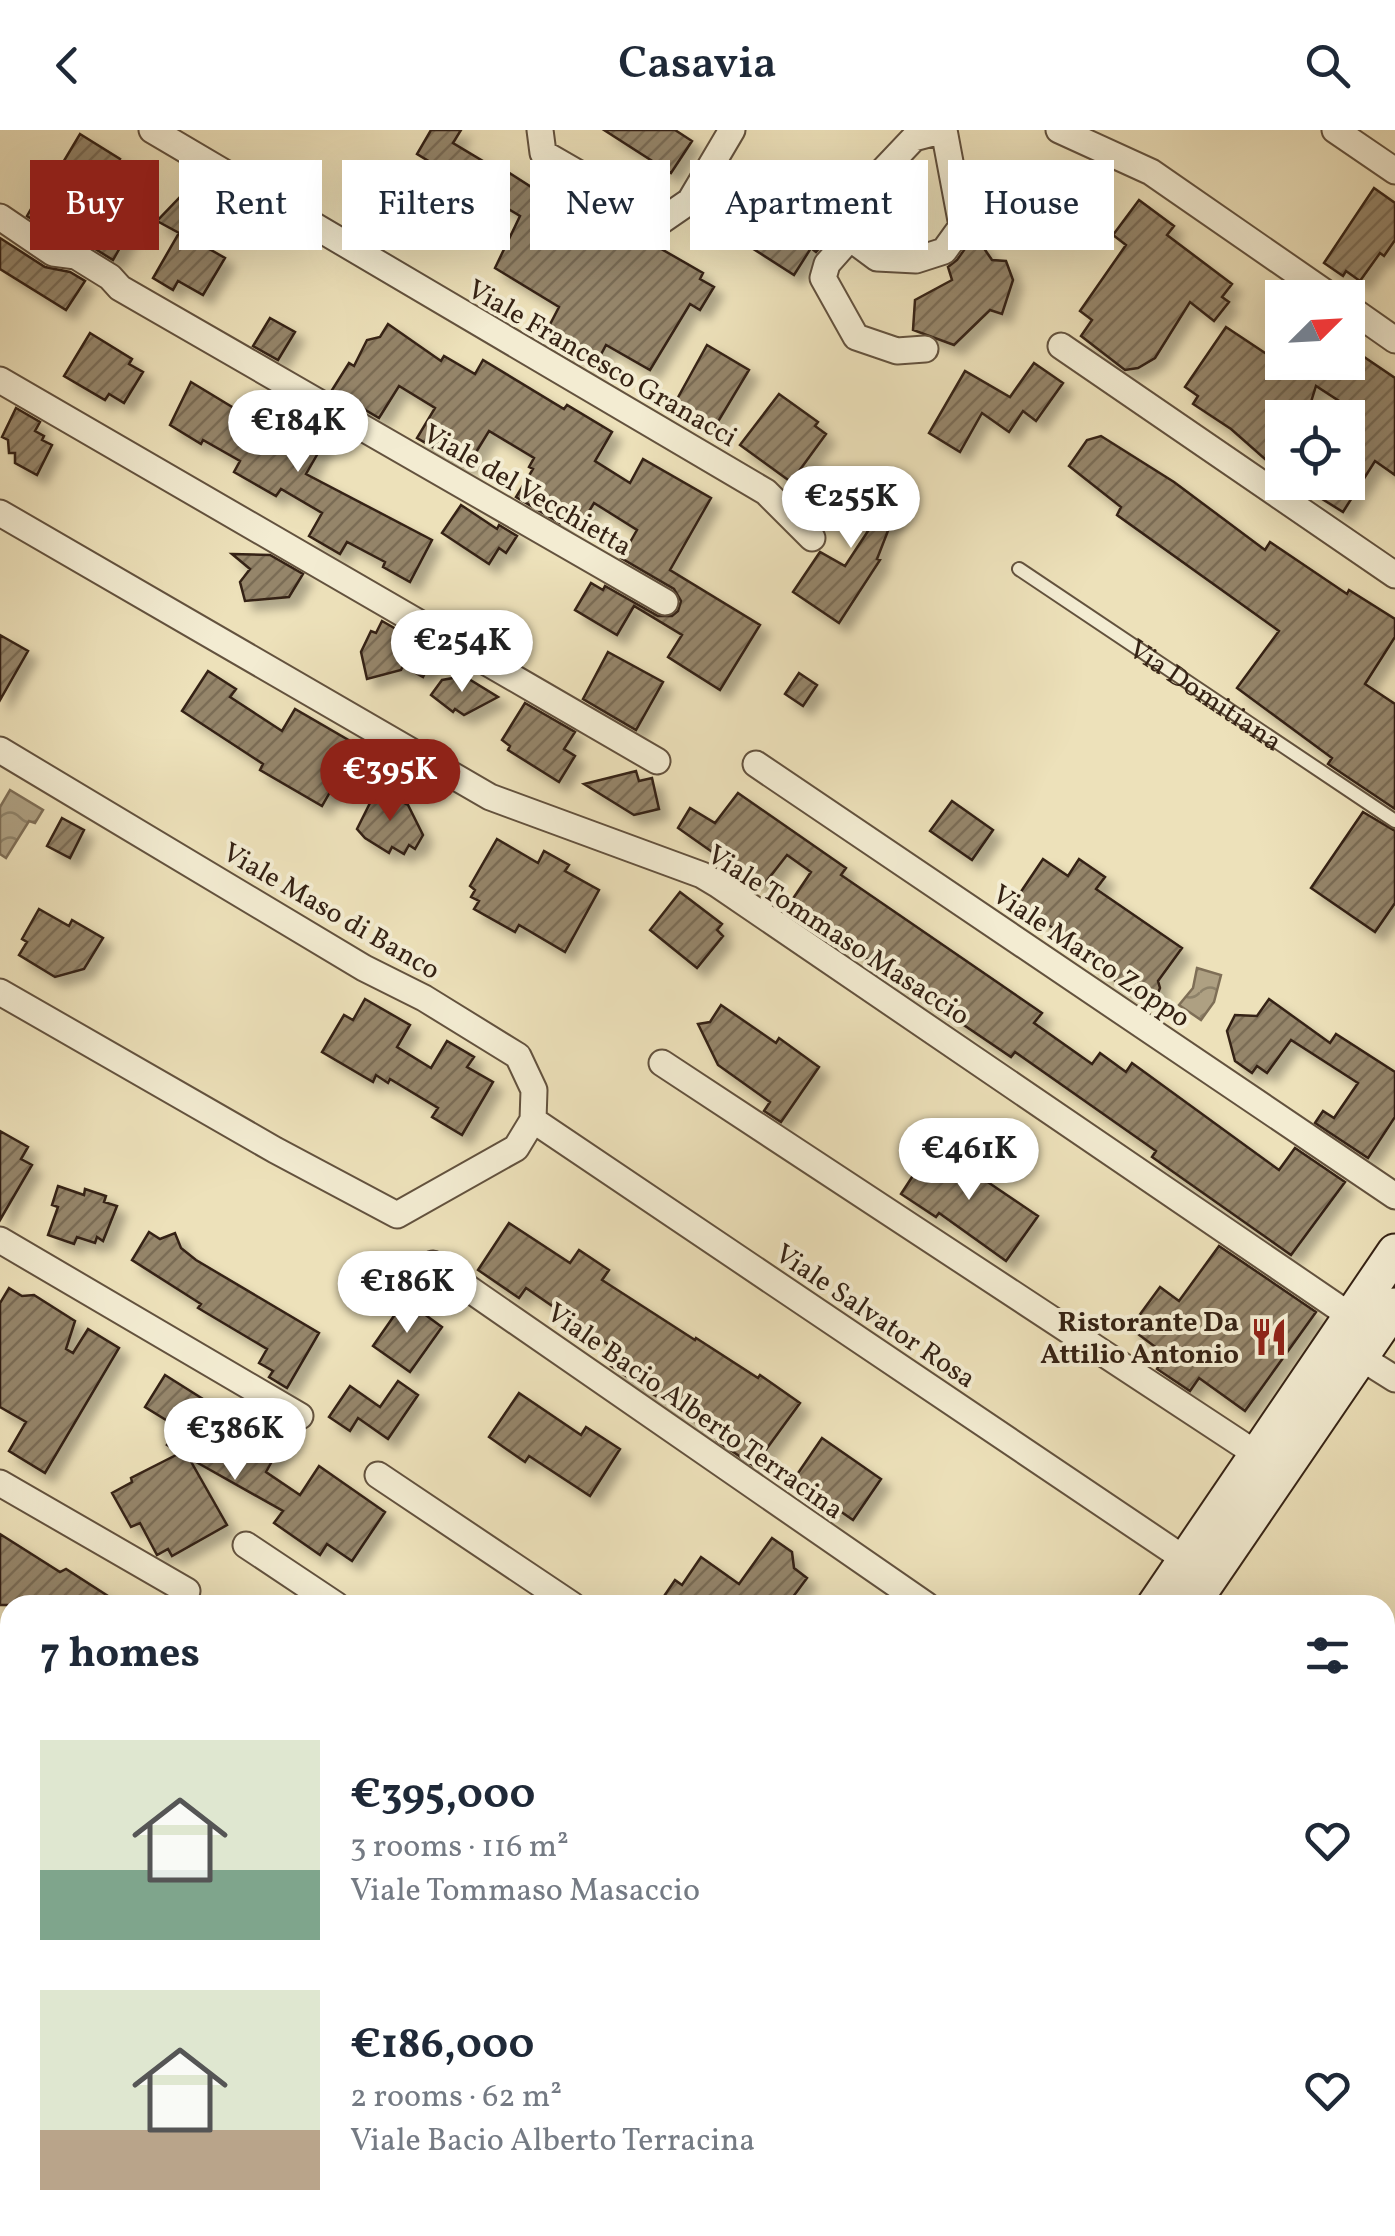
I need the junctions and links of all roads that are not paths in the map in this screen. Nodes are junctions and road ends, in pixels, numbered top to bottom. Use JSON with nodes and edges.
{"nodes":[{"id":1,"x":152,"y":130,"type":"edge"},
{"id":2,"x":540,"y":130,"type":"edge"},
{"id":3,"x":732,"y":130,"type":"edge"},
{"id":4,"x":1059,"y":130,"type":"edge"},
{"id":5,"x":1335,"y":130,"type":"edge"},
{"id":6,"x":1395,"y":171,"type":"edge"},
{"id":7,"x":0,"y":217,"type":"edge"},
{"id":8,"x":850,"y":238,"type":"joint"},
{"id":9,"x":839,"y":250,"type":"edge"},
{"id":10,"x":1307,"y":280,"type":"edge"},
{"id":11,"x":1365,"y":320,"type":"edge"},
{"id":12,"x":1395,"y":340,"type":"edge"},
{"id":13,"x":1061,"y":346,"type":"dead end"},
{"id":14,"x":925,"y":349,"type":"dead end"},
{"id":15,"x":0,"y":380,"type":"edge"},
{"id":16,"x":0,"y":513,"type":"edge"},
{"id":17,"x":812,"y":538,"type":"dead end"},
{"id":18,"x":1019,"y":569,"type":"dead end"},
{"id":19,"x":1395,"y":575,"type":"edge"},
{"id":20,"x":665,"y":602,"type":"dead end"},
{"id":21,"x":0,"y":750,"type":"edge"},
{"id":22,"x":657,"y":762,"type":"dead end"},
{"id":23,"x":756,"y":764,"type":"dead end"},
{"id":24,"x":1395,"y":821,"type":"edge"},
{"id":25,"x":0,"y":992,"type":"edge"},
{"id":26,"x":662,"y":1063,"type":"dead end"},
{"id":27,"x":533,"y":1120,"type":"junction"},
{"id":28,"x":1395,"y":1196,"type":"edge"},
{"id":29,"x":0,"y":1240,"type":"edge"},
{"id":30,"x":1395,"y":1252,"type":"edge"},
{"id":31,"x":433,"y":1264,"type":"dead end"},
{"id":32,"x":1395,"y":1306,"type":"edge"},
{"id":33,"x":1352,"y":1318,"type":"junction"},
{"id":34,"x":1360,"y":1357,"type":"junction"},
{"id":35,"x":1395,"y":1379,"type":"edge"},
{"id":36,"x":300,"y":1416,"type":"dead end"},
{"id":37,"x":1258,"y":1454,"type":"junction"},
{"id":38,"x":378,"y":1474,"type":"dead end"},
{"id":39,"x":0,"y":1482,"type":"edge"},
{"id":40,"x":246,"y":1546,"type":"dead end"},
{"id":41,"x":1186,"y":1560,"type":"junction"},
{"id":42,"x":187,"y":1591,"type":"dead end"},
{"id":43,"x":321,"y":1595,"type":"edge"},
{"id":44,"x":557,"y":1595,"type":"edge"},
{"id":45,"x":912,"y":1595,"type":"edge"},
{"id":46,"x":1162,"y":1595,"type":"edge"},
{"id":47,"x":1198,"y":1595,"type":"edge"}],
"edges":[{"from":1,"to":17,"type":"street","name":"Viale Francesco Granacci"},
{"from":2,"to":3,"type":"street"},
{"from":4,"to":10,"type":"street"},
{"from":5,"to":6,"type":"street"},
{"from":7,"to":20,"type":"street","name":"Viale del Vecchietta"},
{"from":8,"to":8,"type":"street"},
{"from":9,"to":14,"type":"street"},
{"from":11,"to":12,"type":"street"},
{"from":13,"to":19,"type":"street"},
{"from":15,"to":22,"type":"street"},
{"from":16,"to":33,"type":"street","name":"Viale Tommaso Masaccio"},
{"from":18,"to":24,"type":"lane","name":"Via Domitiana"},
{"from":21,"to":27,"type":"street","name":"Viale Maso di Banco"},
{"from":23,"to":28,"type":"street","name":"Viale Marco Zoppo"},
{"from":25,"to":27,"type":"street"},
{"from":26,"to":37,"type":"street"},
{"from":27,"to":41,"type":"street","name":"Viale Salvator Rosa"},
{"from":29,"to":36,"type":"street"},
{"from":30,"to":33,"type":"main road"},
{"from":31,"to":45,"type":"street","name":"Viale Bacio Alberto Terracina"},
{"from":32,"to":34,"type":"main road"},
{"from":33,"to":37,"type":"main road"},
{"from":34,"to":35,"type":"street"},
{"from":34,"to":47,"type":"main road"},
{"from":37,"to":41,"type":"main road"},
{"from":38,"to":44,"type":"street"},
{"from":39,"to":42,"type":"street"},
{"from":40,"to":43,"type":"street"},
{"from":41,"to":46,"type":"main road"}]}
